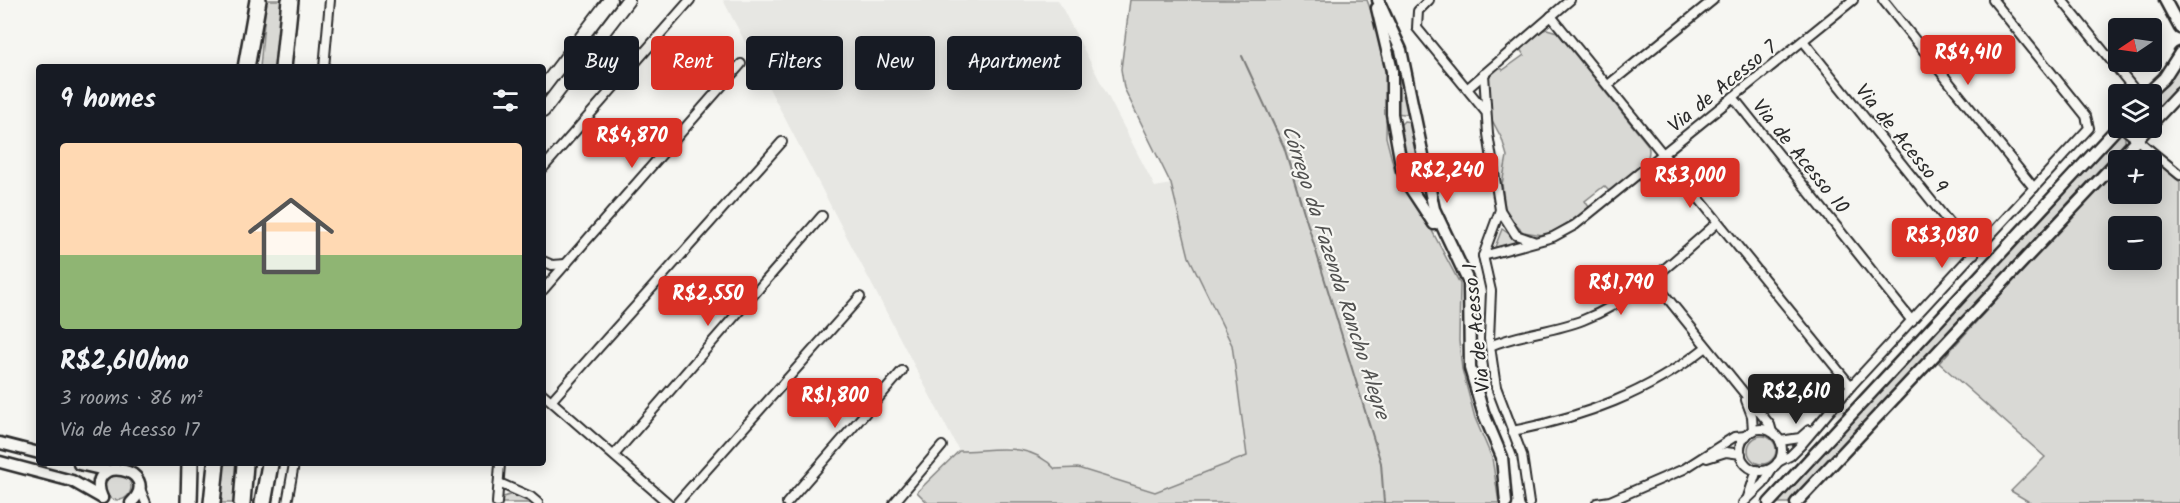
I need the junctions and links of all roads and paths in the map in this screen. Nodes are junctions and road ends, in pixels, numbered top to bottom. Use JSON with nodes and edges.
{"nodes":[{"id":1,"x":259,"y":0,"type":"edge"},
{"id":2,"x":291,"y":0,"type":"edge"},
{"id":3,"x":330,"y":0,"type":"edge"},
{"id":4,"x":610,"y":0,"type":"edge"},
{"id":5,"x":628,"y":0,"type":"edge"},
{"id":6,"x":690,"y":0,"type":"edge"},
{"id":7,"x":1373,"y":0,"type":"edge"},
{"id":8,"x":1378,"y":0,"type":"edge"},
{"id":9,"x":1430,"y":0,"type":"edge"},
{"id":10,"x":1570,"y":0,"type":"edge"},
{"id":11,"x":1713,"y":0,"type":"edge"},
{"id":12,"x":1853,"y":0,"type":"edge"},
{"id":13,"x":1883,"y":0,"type":"edge"},
{"id":14,"x":1993,"y":0,"type":"edge"},
{"id":15,"x":2062,"y":0,"type":"edge"},
{"id":16,"x":2165,"y":0,"type":"edge"},
{"id":17,"x":1551,"y":16,"type":"junction"},
{"id":18,"x":2180,"y":28,"type":"edge"},
{"id":19,"x":1804,"y":42,"type":"junction"},
{"id":20,"x":2180,"y":53,"type":"edge"},
{"id":21,"x":247,"y":64,"type":"edge"},
{"id":22,"x":254,"y":64,"type":"edge"},
{"id":23,"x":283,"y":64,"type":"edge"},
{"id":24,"x":292,"y":64,"type":"edge"},
{"id":25,"x":324,"y":64,"type":"edge"},
{"id":26,"x":741,"y":64,"type":"dead end"},
{"id":27,"x":1484,"y":74,"type":"junction"},
{"id":28,"x":546,"y":84,"type":"edge"},
{"id":29,"x":2130,"y":84,"type":"edge"},
{"id":30,"x":2158,"y":84,"type":"edge"},
{"id":31,"x":1608,"y":85,"type":"junction"},
{"id":32,"x":1468,"y":88,"type":"junction"},
{"id":33,"x":2180,"y":93,"type":"edge"},
{"id":34,"x":1733,"y":97,"type":"junction"},
{"id":35,"x":546,"y":107,"type":"edge"},
{"id":36,"x":1485,"y":112,"type":"junction"},
{"id":37,"x":2162,"y":112,"type":"edge"},
{"id":38,"x":1415,"y":120,"type":"junction"},
{"id":39,"x":1394,"y":124,"type":"junction"},
{"id":40,"x":2108,"y":138,"type":"edge"},
{"id":41,"x":2137,"y":139,"type":"joint"},
{"id":42,"x":782,"y":142,"type":"dead end"},
{"id":43,"x":1663,"y":155,"type":"junction"},
{"id":44,"x":546,"y":165,"type":"edge"},
{"id":45,"x":1402,"y":169,"type":"junction"},
{"id":46,"x":1426,"y":171,"type":"junction"},
{"id":47,"x":2180,"y":176,"type":"edge"},
{"id":48,"x":2034,"y":188,"type":"junction"},
{"id":49,"x":1500,"y":210,"type":"junction"},
{"id":50,"x":822,"y":216,"type":"dead end"},
{"id":51,"x":1718,"y":223,"type":"junction"},
{"id":52,"x":1537,"y":241,"type":"junction"},
{"id":53,"x":1450,"y":244,"type":"junction"},
{"id":54,"x":1974,"y":254,"type":"junction"},
{"id":55,"x":1483,"y":256,"type":"junction"},
{"id":56,"x":546,"y":262,"type":"edge"},
{"id":57,"x":566,"y":264,"type":"junction"},
{"id":58,"x":1652,"y":279,"type":"junction"},
{"id":59,"x":546,"y":287,"type":"edge"},
{"id":60,"x":860,"y":297,"type":"dead end"},
{"id":61,"x":1912,"y":321,"type":"junction"},
{"id":62,"x":1490,"y":346,"type":"junction"},
{"id":63,"x":1705,"y":348,"type":"junction"},
{"id":64,"x":902,"y":371,"type":"dead end"},
{"id":65,"x":1851,"y":386,"type":"junction"},
{"id":66,"x":1743,"y":393,"type":"junction"},
{"id":67,"x":546,"y":396,"type":"edge"},
{"id":68,"x":552,"y":400,"type":"junction"},
{"id":69,"x":1816,"y":426,"type":"junction"},
{"id":70,"x":1512,"y":431,"type":"junction"},
{"id":71,"x":1772,"y":432,"type":"junction"},
{"id":72,"x":1749,"y":433,"type":"junction"},
{"id":73,"x":1780,"y":441,"type":"junction"},
{"id":74,"x":0,"y":443,"type":"edge"},
{"id":75,"x":942,"y":446,"type":"dead end"},
{"id":76,"x":36,"y":452,"type":"edge"},
{"id":77,"x":1741,"y":454,"type":"junction"},
{"id":78,"x":614,"y":455,"type":"junction"},
{"id":79,"x":1700,"y":460,"type":"junction"},
{"id":80,"x":0,"y":462,"type":"edge"},
{"id":81,"x":1776,"y":464,"type":"junction"},
{"id":82,"x":94,"y":466,"type":"edge"},
{"id":83,"x":134,"y":466,"type":"edge"},
{"id":84,"x":190,"y":466,"type":"edge"},
{"id":85,"x":216,"y":466,"type":"edge"},
{"id":86,"x":245,"y":466,"type":"edge"},
{"id":87,"x":270,"y":466,"type":"edge"},
{"id":88,"x":294,"y":466,"type":"edge"},
{"id":89,"x":500,"y":466,"type":"edge"},
{"id":90,"x":110,"y":468,"type":"edge"},
{"id":91,"x":1757,"y":470,"type":"junction"},
{"id":92,"x":138,"y":482,"type":"junction"},
{"id":93,"x":499,"y":483,"type":"junction"},
{"id":94,"x":1745,"y":500,"type":"edge"},
{"id":95,"x":103,"y":501,"type":"edge"},
{"id":96,"x":1609,"y":502,"type":"edge"},
{"id":97,"x":131,"y":503,"type":"edge"},
{"id":98,"x":146,"y":503,"type":"edge"},
{"id":99,"x":189,"y":503,"type":"edge"},
{"id":100,"x":212,"y":503,"type":"edge"},
{"id":101,"x":242,"y":503,"type":"edge"},
{"id":102,"x":262,"y":503,"type":"edge"},
{"id":103,"x":287,"y":503,"type":"edge"},
{"id":104,"x":497,"y":503,"type":"edge"},
{"id":105,"x":538,"y":503,"type":"edge"},
{"id":106,"x":668,"y":503,"type":"edge"},
{"id":107,"x":677,"y":503,"type":"edge"},
{"id":108,"x":787,"y":503,"type":"edge"},
{"id":109,"x":894,"y":503,"type":"edge"},
{"id":110,"x":1506,"y":503,"type":"edge"},
{"id":111,"x":1529,"y":503,"type":"edge"},
{"id":112,"x":1597,"y":503,"type":"edge"},
{"id":113,"x":1769,"y":503,"type":"edge"},
{"id":114,"x":1796,"y":503,"type":"edge"}],
"edges":[{"from":1,"to":21,"type":"highway"},
{"from":1,"to":22,"type":"highway"},
{"from":2,"to":23,"type":"highway"},
{"from":2,"to":24,"type":"highway"},
{"from":3,"to":25,"type":"street"},
{"from":4,"to":28,"type":"main road"},
{"from":5,"to":35,"type":"main road"},
{"from":6,"to":44,"type":"street"},
{"from":7,"to":39,"type":"street"},
{"from":8,"to":38,"type":"street"},
{"from":9,"to":32,"type":"street","name":"Via de Acesso 1"},
{"from":10,"to":17,"type":"street"},
{"from":11,"to":31,"type":"street"},
{"from":12,"to":19,"type":"street","name":"Via de Acesso 7"},
{"from":13,"to":48,"type":"street"},
{"from":14,"to":48,"type":"street"},
{"from":15,"to":29,"type":"street"},
{"from":16,"to":18,"type":"street"},
{"from":17,"to":27,"type":"street"},
{"from":17,"to":31,"type":"street"},
{"from":19,"to":34,"type":"street","name":"Via de Acesso 7"},
{"from":19,"to":54,"type":"street","name":"Via de Acesso 9"},
{"from":20,"to":30,"type":"street"},
{"from":26,"to":57,"type":"street"},
{"from":27,"to":32,"type":"street"},
{"from":27,"to":36,"type":"street","name":"Via de Acesso 1"},
{"from":31,"to":43,"type":"street"},
{"from":32,"to":36,"type":"street","name":"Via de Acesso 1"},
{"from":33,"to":37,"type":"street"},
{"from":34,"to":43,"type":"street","name":"Via de Acesso 7"},
{"from":34,"to":61,"type":"street","name":"Via de Acesso 10"},
{"from":36,"to":49,"type":"street","name":"Via de Acesso 1"},
{"from":38,"to":39,"type":"street"},
{"from":38,"to":46,"type":"street"},
{"from":39,"to":45,"type":"street"},
{"from":40,"to":113,"type":"street"},
{"from":41,"to":47,"type":"street"},
{"from":41,"to":114,"type":"street"},
{"from":42,"to":68,"type":"street"},
{"from":43,"to":51,"type":"street"},
{"from":43,"to":52,"type":"street","name":"Via de Acesso 7"},
{"from":45,"to":46,"type":"street"},
{"from":45,"to":53,"type":"street"},
{"from":46,"to":53,"type":"street"},
{"from":48,"to":54,"type":"street"},
{"from":49,"to":52,"type":"street"},
{"from":49,"to":55,"type":"street","name":"Via de Acesso 1"},
{"from":50,"to":78,"type":"street"},
{"from":51,"to":58,"type":"street"},
{"from":51,"to":65,"type":"street"},
{"from":52,"to":55,"type":"street","name":"Via de Acesso 7"},
{"from":53,"to":110,"type":"street"},
{"from":54,"to":61,"type":"street"},
{"from":55,"to":62,"type":"street","name":"Via de Acesso 1"},
{"from":56,"to":57,"type":"street"},
{"from":57,"to":59,"type":"street"},
{"from":58,"to":62,"type":"street"},
{"from":58,"to":63,"type":"street"},
{"from":60,"to":107,"type":"street"},
{"from":61,"to":65,"type":"street"},
{"from":62,"to":70,"type":"street","name":"Via de Acesso 1"},
{"from":63,"to":66,"type":"street"},
{"from":63,"to":70,"type":"street"},
{"from":64,"to":108,"type":"street"},
{"from":65,"to":69,"type":"street"},
{"from":66,"to":71,"type":"street"},
{"from":66,"to":72,"type":"street"},
{"from":67,"to":68,"type":"street"},
{"from":68,"to":78,"type":"street"},
{"from":69,"to":73,"type":"street"},
{"from":69,"to":81,"type":"street"},
{"from":70,"to":111,"type":"street","name":"Via de Acesso 1"},
{"from":71,"to":72,"type":"street"},
{"from":71,"to":73,"type":"street"},
{"from":72,"to":77,"type":"street"},
{"from":72,"to":79,"type":"street"},
{"from":73,"to":81,"type":"street"},
{"from":74,"to":76,"type":"street"},
{"from":75,"to":109,"type":"street"},
{"from":77,"to":79,"type":"street"},
{"from":77,"to":91,"type":"street"},
{"from":78,"to":106,"type":"street"},
{"from":79,"to":96,"type":"street"},
{"from":80,"to":95,"type":"street"},
{"from":81,"to":91,"type":"street"},
{"from":81,"to":94,"type":"street"},
{"from":82,"to":90,"type":"street"},
{"from":83,"to":92,"type":"street"},
{"from":84,"to":99,"type":"highway"},
{"from":85,"to":100,"type":"highway"},
{"from":86,"to":101,"type":"highway"},
{"from":87,"to":102,"type":"highway"},
{"from":88,"to":103,"type":"street"},
{"from":89,"to":93,"type":"street"},
{"from":90,"to":92,"type":"street"},
{"from":90,"to":95,"type":"street"},
{"from":91,"to":94,"type":"street"},
{"from":92,"to":97,"type":"street"},
{"from":92,"to":98,"type":"street"},
{"from":93,"to":104,"type":"street"},
{"from":93,"to":105,"type":"street"},
{"from":96,"to":112,"type":"street"}]}
